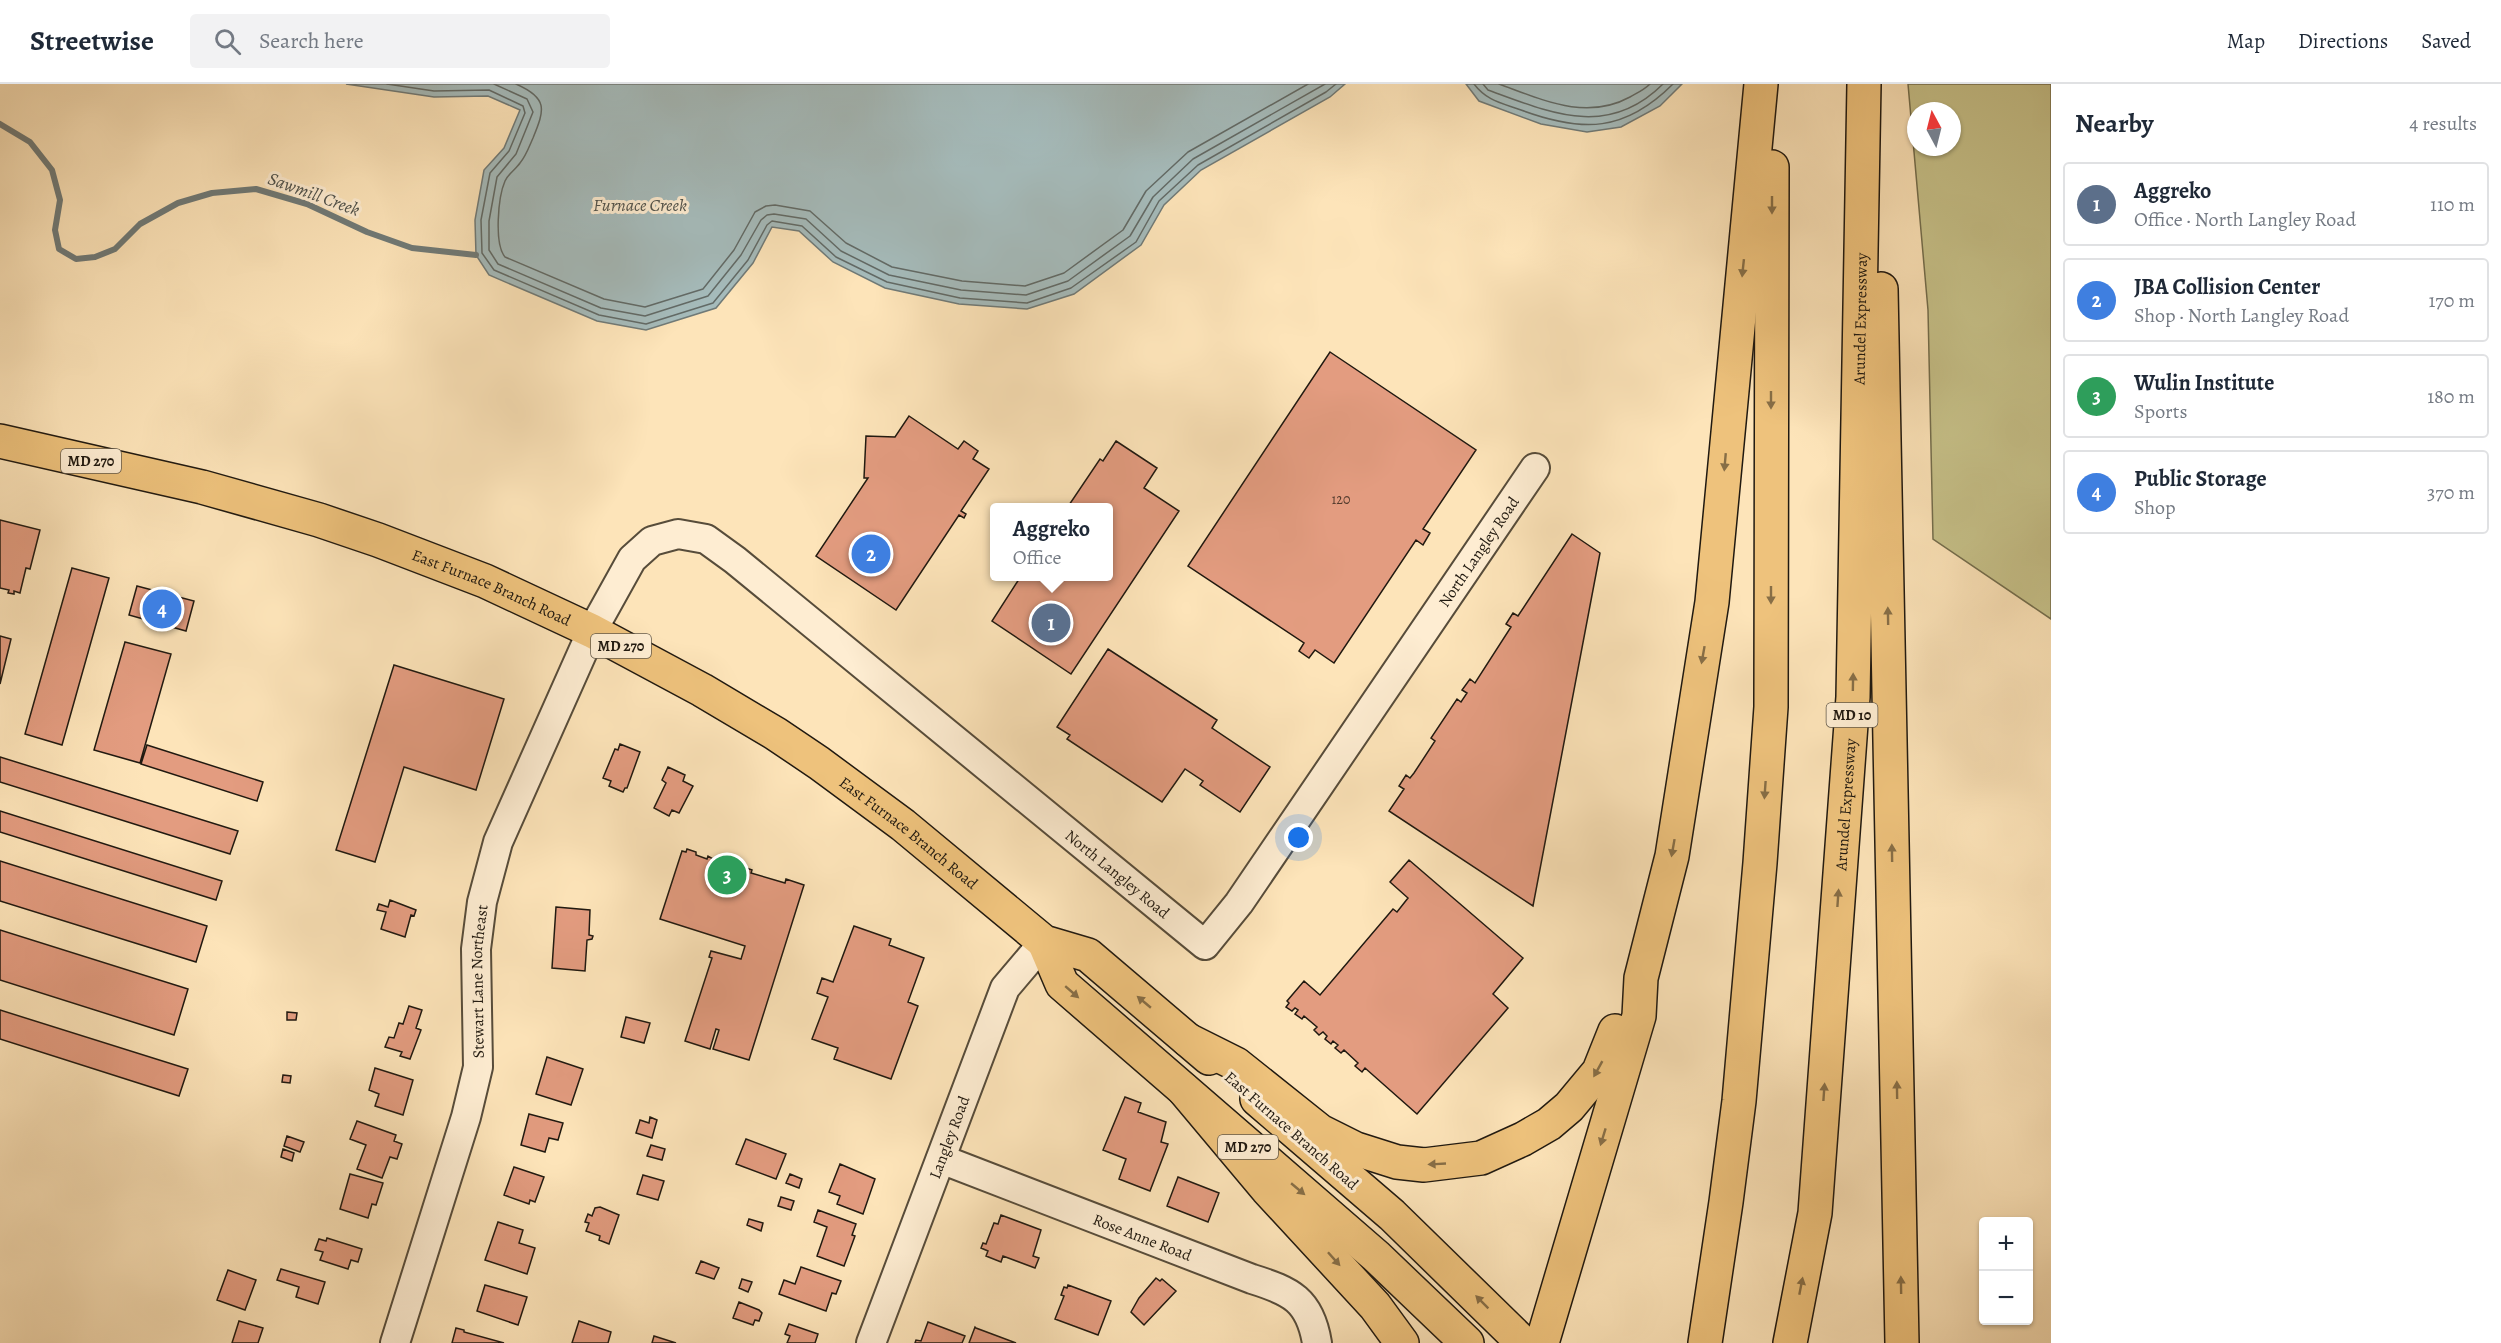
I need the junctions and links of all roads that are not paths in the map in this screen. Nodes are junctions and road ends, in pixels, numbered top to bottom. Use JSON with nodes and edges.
{"nodes":[{"id":1,"x":1761,"y":84,"type":"edge"},
{"id":2,"x":1772,"y":84,"type":"edge"},
{"id":3,"x":1864,"y":84,"type":"edge"},
{"id":4,"x":1873,"y":84,"type":"edge"},
{"id":5,"x":0,"y":441,"type":"edge"},
{"id":6,"x":1535,"y":468,"type":"dead end"},
{"id":7,"x":592,"y":631,"type":"junction"},
{"id":8,"x":1044,"y":942,"type":"junction"},
{"id":9,"x":1641,"y":978,"type":"junction"},
{"id":10,"x":1188,"y":1040,"type":"junction"},
{"id":11,"x":1184,"y":1090,"type":"junction"},
{"id":12,"x":941,"y":1158,"type":"junction"},
{"id":13,"x":395,"y":1343,"type":"edge"},
{"id":14,"x":871,"y":1343,"type":"edge"},
{"id":15,"x":1317,"y":1343,"type":"edge"},
{"id":16,"x":1402,"y":1343,"type":"edge"},
{"id":17,"x":1467,"y":1343,"type":"edge"},
{"id":18,"x":1523,"y":1343,"type":"edge"},
{"id":19,"x":1542,"y":1343,"type":"edge"},
{"id":20,"x":1705,"y":1343,"type":"edge"},
{"id":21,"x":1790,"y":1343,"type":"edge"},
{"id":22,"x":1902,"y":1343,"type":"edge"}],
"edges":[{"from":1,"to":9,"type":"main road","one_way":true},
{"from":2,"to":20,"type":"main road","one_way":true},
{"from":21,"to":3,"type":"main road","name":"Arundel Expressway","number":"MD 10","one_way":true},
{"from":22,"to":4,"type":"main road","one_way":true},
{"from":5,"to":7,"type":"main road","name":"East Furnace Branch Road","number":"MD 270"},
{"from":6,"to":7,"type":"street","name":"North Langley Road"},
{"from":7,"to":8,"type":"main road","name":"East Furnace Branch Road","number":"MD 270"},
{"from":7,"to":13,"type":"street","name":"Stewart Lane Northeast"},
{"from":10,"to":8,"type":"main road","name":"East Furnace Branch Road","number":"MD 270","one_way":true},
{"from":8,"to":11,"type":"main road","name":"East Furnace Branch Road","number":"MD 270","one_way":true},
{"from":8,"to":12,"type":"street","name":"Langley Road"},
{"from":9,"to":10,"type":"main road","one_way":true},
{"from":9,"to":19,"type":"main road","one_way":true},
{"from":18,"to":10,"type":"main road","name":"East Furnace Branch Road","number":"MD 270","one_way":true},
{"from":11,"to":16,"type":"main road","one_way":true},
{"from":11,"to":17,"type":"main road","name":"East Furnace Branch Road","number":"MD 270","one_way":true},
{"from":12,"to":14,"type":"street","name":"Langley Road"},
{"from":12,"to":15,"type":"street","name":"Rose Anne Road"}]}
